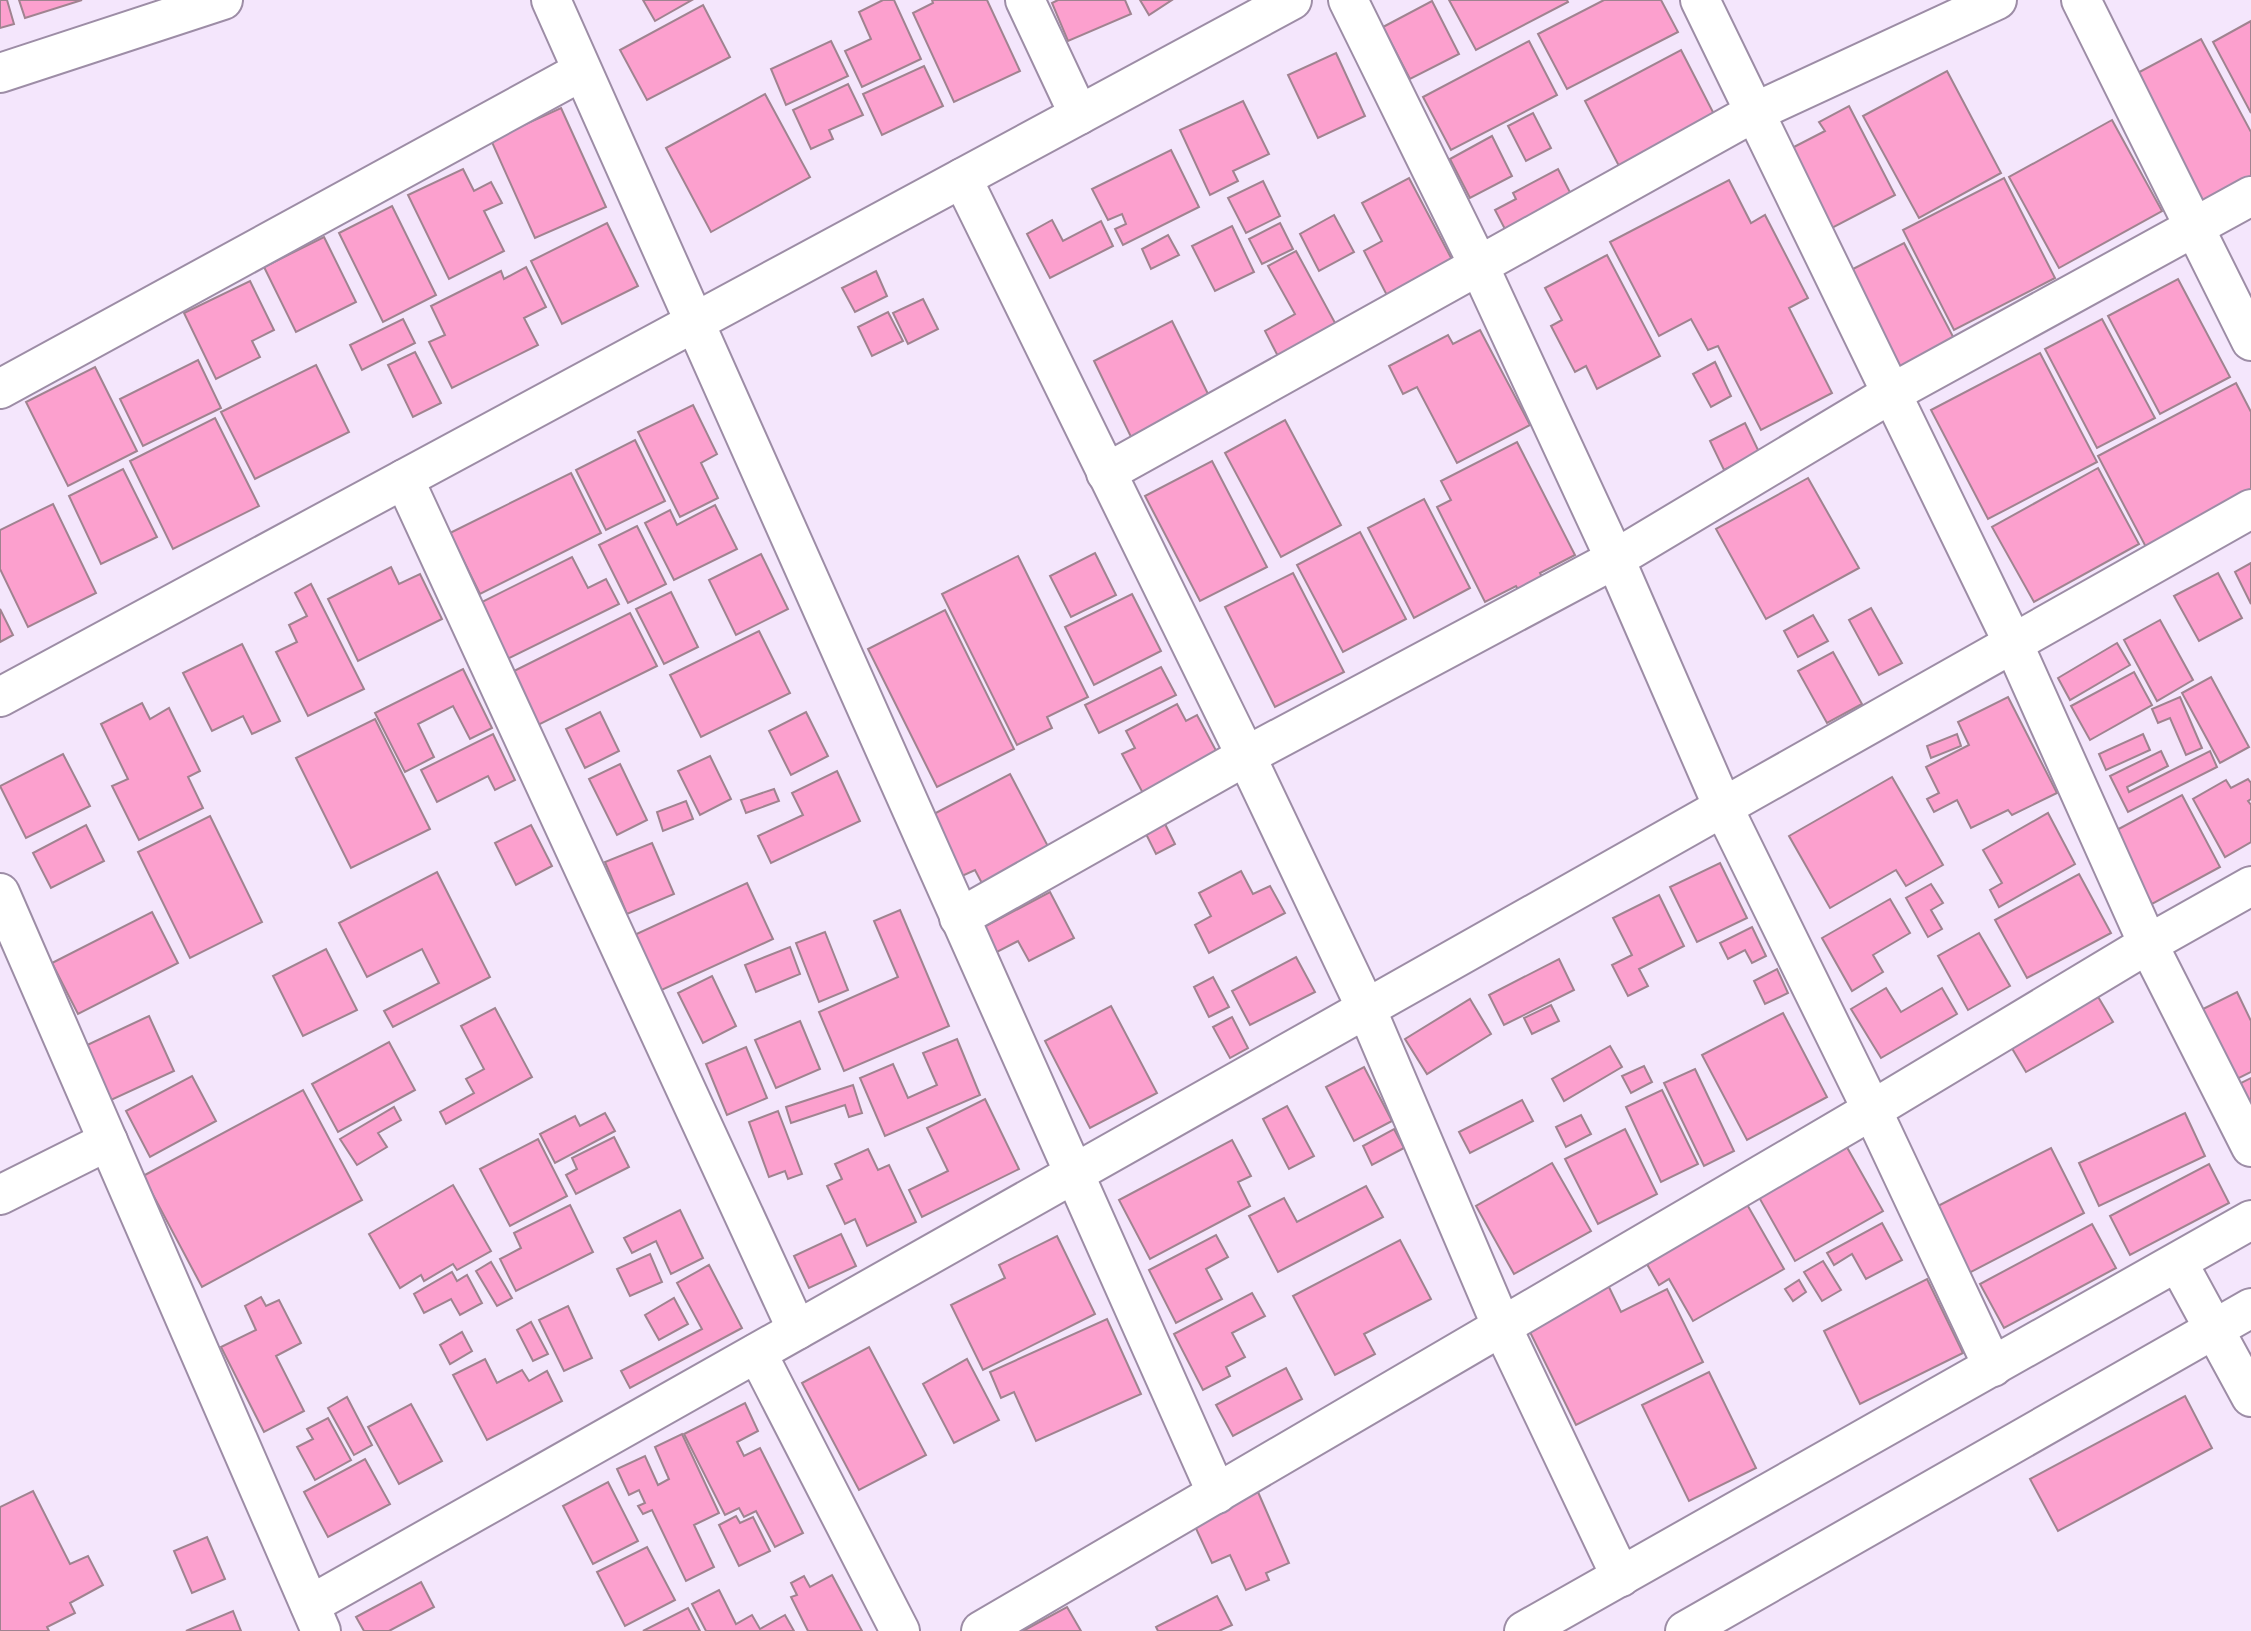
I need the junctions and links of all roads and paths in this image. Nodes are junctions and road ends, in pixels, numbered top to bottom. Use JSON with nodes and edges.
{"nodes":[{"id":1,"x":223,"y":0,"type":"edge"},
{"id":2,"x":551,"y":0,"type":"edge"},
{"id":3,"x":1025,"y":0,"type":"edge"},
{"id":4,"x":1292,"y":0,"type":"edge"},
{"id":5,"x":1348,"y":0,"type":"edge"},
{"id":6,"x":1700,"y":0,"type":"edge"},
{"id":7,"x":1997,"y":0,"type":"edge"},
{"id":8,"x":2081,"y":0,"type":"edge"},
{"id":9,"x":582,"y":71,"type":"junction"},
{"id":10,"x":0,"y":73,"type":"edge"},
{"id":11,"x":1754,"y":113,"type":"junction"},
{"id":12,"x":1079,"y":115,"type":"junction"},
{"id":13,"x":962,"y":178,"type":"junction"},
{"id":14,"x":2251,"y":197,"type":"edge"},
{"id":15,"x":2194,"y":228,"type":"junction"},
{"id":16,"x":1479,"y":266,"type":"junction"},
{"id":17,"x":693,"y":323,"type":"junction"},
{"id":18,"x":2251,"y":341,"type":"edge"},
{"id":19,"x":0,"y":389,"type":"edge"},
{"id":20,"x":1892,"y":393,"type":"junction"},
{"id":21,"x":1106,"y":473,"type":"junction"},
{"id":22,"x":404,"y":479,"type":"junction"},
{"id":23,"x":2251,"y":509,"type":"edge"},
{"id":24,"x":1615,"y":559,"type":"junction"},
{"id":25,"x":2013,"y":643,"type":"junction"},
{"id":26,"x":0,"y":697,"type":"edge"},
{"id":27,"x":1247,"y":756,"type":"junction"},
{"id":28,"x":1723,"y":807,"type":"junction"},
{"id":29,"x":2251,"y":886,"type":"edge"},
{"id":30,"x":0,"y":893,"type":"edge"},
{"id":31,"x":959,"y":918,"type":"junction"},
{"id":32,"x":2148,"y":944,"type":"junction"},
{"id":33,"x":1366,"y":1008,"type":"junction"},
{"id":34,"x":1872,"y":1110,"type":"junction"},
{"id":35,"x":108,"y":1141,"type":"junction"},
{"id":36,"x":2251,"y":1147,"type":"edge"},
{"id":37,"x":1073,"y":1174,"type":"junction"},
{"id":38,"x":0,"y":1195,"type":"edge"},
{"id":39,"x":2251,"y":1220,"type":"edge"},
{"id":40,"x":2178,"y":1263,"type":"junction"},
{"id":41,"x":2251,"y":1308,"type":"edge"},
{"id":42,"x":1502,"y":1327,"type":"junction"},
{"id":43,"x":2216,"y":1329,"type":"junction"},
{"id":44,"x":797,"y":1330,"type":"junction"},
{"id":45,"x":757,"y":1353,"type":"junction"},
{"id":46,"x":1993,"y":1367,"type":"junction"},
{"id":47,"x":2251,"y":1397,"type":"edge"},
{"id":48,"x":1217,"y":1494,"type":"junction"},
{"id":49,"x":1621,"y":1577,"type":"junction"},
{"id":50,"x":316,"y":1618,"type":"edge"},
{"id":51,"x":900,"y":1631,"type":"edge"},
{"id":52,"x":981,"y":1631,"type":"edge"},
{"id":53,"x":1524,"y":1631,"type":"edge"},
{"id":54,"x":1685,"y":1631,"type":"edge"}],
"edges":[{"from":1,"to":10,"type":"main road"},
{"from":2,"to":9,"type":"main road"},
{"from":3,"to":12,"type":"main road"},
{"from":4,"to":12,"type":"main road"},
{"from":5,"to":16,"type":"main road"},
{"from":6,"to":11,"type":"main road"},
{"from":7,"to":11,"type":"main road"},
{"from":8,"to":15,"type":"main road"},
{"from":9,"to":17,"type":"main road"},
{"from":9,"to":19,"type":"main road"},
{"from":11,"to":16,"type":"main road"},
{"from":11,"to":20,"type":"main road"},
{"from":12,"to":13,"type":"main road"},
{"from":13,"to":17,"type":"main road"},
{"from":13,"to":21,"type":"main road"},
{"from":14,"to":15,"type":"main road"},
{"from":15,"to":18,"type":"main road"},
{"from":15,"to":20,"type":"main road"},
{"from":16,"to":21,"type":"main road"},
{"from":16,"to":24,"type":"main road"},
{"from":17,"to":22,"type":"main road"},
{"from":17,"to":31,"type":"main road"},
{"from":20,"to":24,"type":"main road"},
{"from":20,"to":25,"type":"main road"},
{"from":21,"to":27,"type":"main road"},
{"from":22,"to":26,"type":"main road"},
{"from":22,"to":44,"type":"main road"},
{"from":23,"to":25,"type":"main road"},
{"from":24,"to":27,"type":"main road"},
{"from":24,"to":28,"type":"main road"},
{"from":25,"to":28,"type":"main road"},
{"from":25,"to":32,"type":"main road"},
{"from":27,"to":31,"type":"main road"},
{"from":27,"to":33,"type":"main road"},
{"from":28,"to":33,"type":"main road"},
{"from":28,"to":34,"type":"main road"},
{"from":29,"to":32,"type":"main road"},
{"from":30,"to":35,"type":"main road"},
{"from":31,"to":37,"type":"main road"},
{"from":32,"to":34,"type":"main road"},
{"from":32,"to":36,"type":"main road"},
{"from":33,"to":37,"type":"main road"},
{"from":33,"to":42,"type":"main road"},
{"from":34,"to":42,"type":"main road"},
{"from":34,"to":46,"type":"main road"},
{"from":35,"to":38,"type":"main road"},
{"from":35,"to":50,"type":"main road"},
{"from":37,"to":44,"type":"main road"},
{"from":37,"to":48,"type":"main road"},
{"from":39,"to":40,"type":"main road"},
{"from":40,"to":43,"type":"main road"},
{"from":40,"to":46,"type":"main road"},
{"from":41,"to":43,"type":"main road"},
{"from":42,"to":48,"type":"main road"},
{"from":42,"to":49,"type":"main road"},
{"from":43,"to":47,"type":"main road"},
{"from":43,"to":54,"type":"main road"},
{"from":44,"to":45,"type":"main road"},
{"from":45,"to":50,"type":"main road"},
{"from":45,"to":51,"type":"main road"},
{"from":46,"to":49,"type":"main road"},
{"from":48,"to":52,"type":"main road"},
{"from":49,"to":53,"type":"main road"}]}
